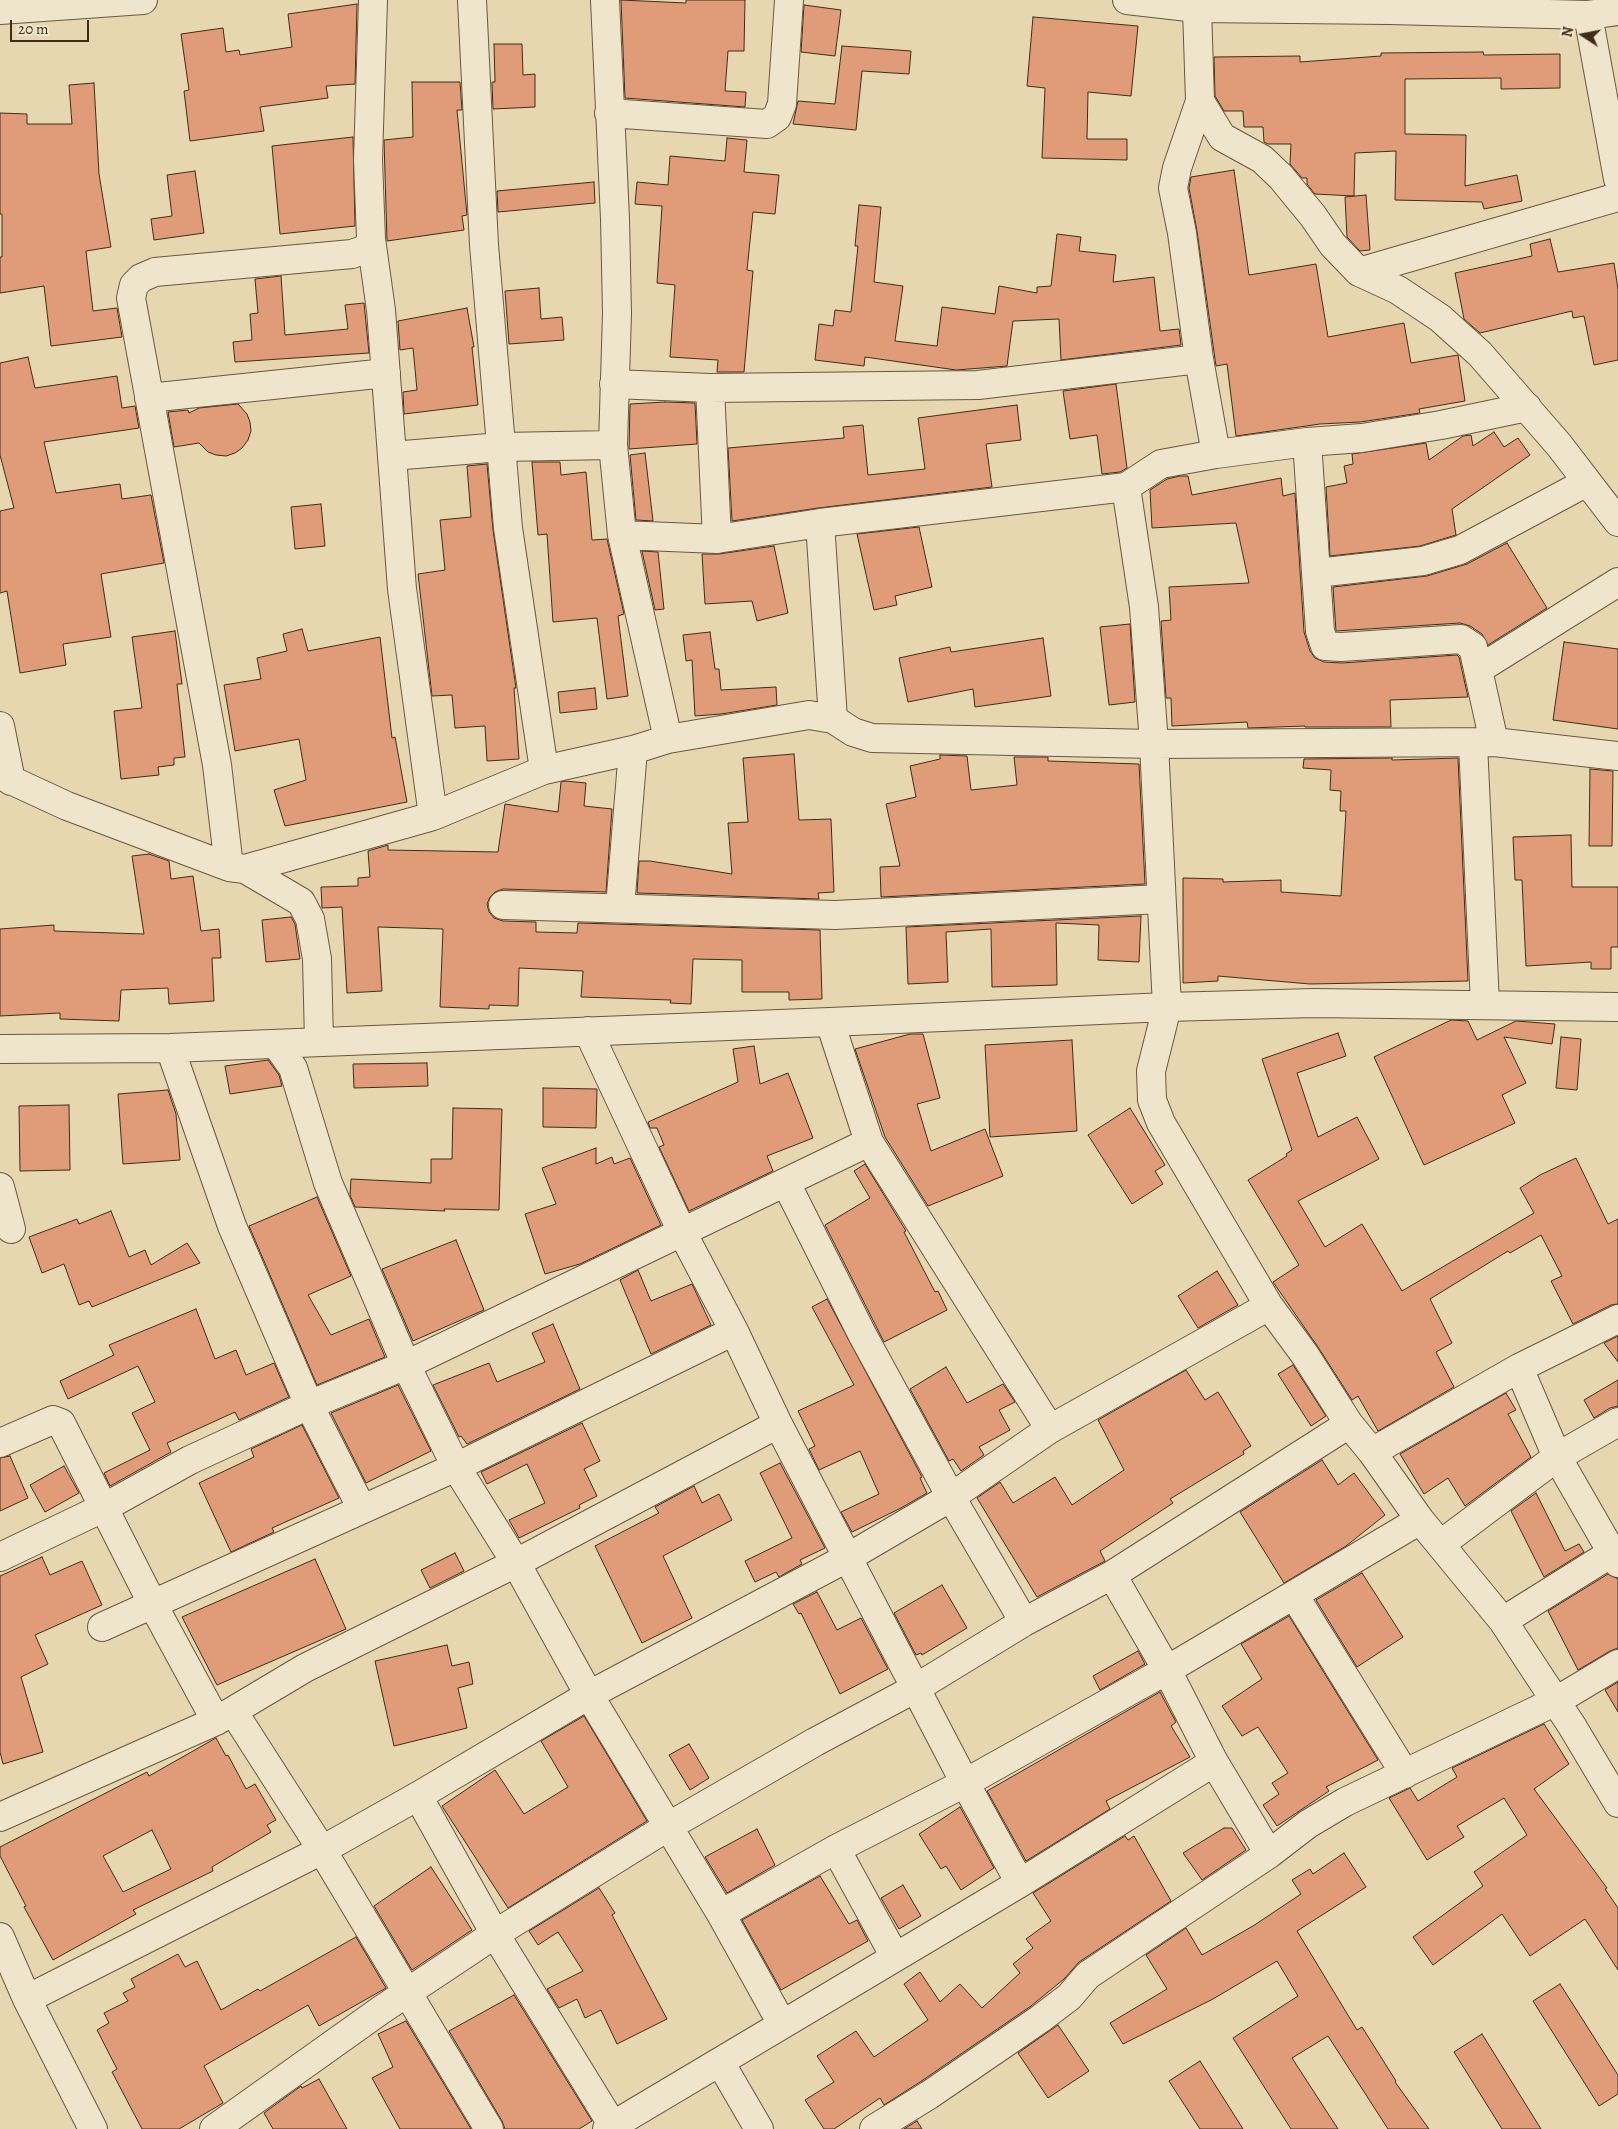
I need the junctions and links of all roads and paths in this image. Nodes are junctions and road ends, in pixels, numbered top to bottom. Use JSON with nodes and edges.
{"nodes":[{"id":1,"x":143,"y":0,"type":"edge"},
{"id":2,"x":373,"y":0,"type":"edge"},
{"id":3,"x":472,"y":0,"type":"edge"},
{"id":4,"x":605,"y":0,"type":"edge"},
{"id":5,"x":789,"y":0,"type":"edge"},
{"id":6,"x":1127,"y":0,"type":"edge"},
{"id":7,"x":1389,"y":5,"type":"edge"},
{"id":8,"x":1197,"y":8,"type":"junction"},
{"id":9,"x":0,"y":10,"type":"edge"},
{"id":10,"x":1618,"y":11,"type":"edge"},
{"id":11,"x":1588,"y":15,"type":"junction"},
{"id":12,"x":1200,"y":101,"type":"junction"},
{"id":13,"x":609,"y":113,"type":"junction"},
{"id":14,"x":1618,"y":179,"type":"edge"},
{"id":15,"x":1618,"y":197,"type":"edge"},
{"id":16,"x":372,"y":239,"type":"junction"},
{"id":17,"x":1359,"y":272,"type":"junction"},
{"id":18,"x":1199,"y":359,"type":"junction"},
{"id":19,"x":386,"y":373,"type":"junction"},
{"id":20,"x":614,"y":384,"type":"junction"},
{"id":21,"x":710,"y":388,"type":"junction"},
{"id":22,"x":149,"y":398,"type":"junction"},
{"id":23,"x":1527,"y":407,"type":"junction"},
{"id":24,"x":1307,"y":442,"type":"junction"},
{"id":25,"x":613,"y":445,"type":"junction"},
{"id":26,"x":501,"y":447,"type":"junction"},
{"id":27,"x":1216,"y":454,"type":"junction"},
{"id":28,"x":392,"y":456,"type":"junction"},
{"id":29,"x":1587,"y":482,"type":"junction"},
{"id":30,"x":1126,"y":487,"type":"junction"},
{"id":31,"x":1618,"y":522,"type":"edge"},
{"id":32,"x":820,"y":523,"type":"junction"},
{"id":33,"x":622,"y":535,"type":"junction"},
{"id":34,"x":717,"y":539,"type":"junction"},
{"id":35,"x":1317,"y":573,"type":"junction"},
{"id":36,"x":1618,"y":582,"type":"edge"},
{"id":37,"x":1479,"y":669,"type":"junction"},
{"id":38,"x":833,"y":719,"type":"junction"},
{"id":39,"x":0,"y":726,"type":"edge"},
{"id":40,"x":668,"y":739,"type":"junction"},
{"id":41,"x":1484,"y":742,"type":"junction"},
{"id":42,"x":1154,"y":744,"type":"junction"},
{"id":43,"x":633,"y":750,"type":"junction"},
{"id":44,"x":1618,"y":756,"type":"edge"},
{"id":45,"x":544,"y":770,"type":"junction"},
{"id":46,"x":6,"y":778,"type":"edge"},
{"id":47,"x":433,"y":816,"type":"junction"},
{"id":48,"x":237,"y":868,"type":"junction"},
{"id":49,"x":1161,"y":899,"type":"junction"},
{"id":50,"x":503,"y":905,"type":"dead end"},
{"id":51,"x":620,"y":907,"type":"junction"},
{"id":52,"x":1485,"y":1004,"type":"junction"},
{"id":53,"x":1167,"y":1007,"type":"junction"},
{"id":54,"x":1618,"y":1007,"type":"edge"},
{"id":55,"x":830,"y":1022,"type":"junction"},
{"id":56,"x":588,"y":1031,"type":"junction"},
{"id":57,"x":319,"y":1041,"type":"junction"},
{"id":58,"x":276,"y":1044,"type":"junction"},
{"id":59,"x":170,"y":1048,"type":"junction"},
{"id":60,"x":0,"y":1049,"type":"edge"},
{"id":61,"x":869,"y":1142,"type":"junction"},
{"id":62,"x":786,"y":1183,"type":"junction"},
{"id":63,"x":0,"y":1187,"type":"edge"},
{"id":64,"x":11,"y":1229,"type":"dead end"},
{"id":65,"x":682,"y":1232,"type":"junction"},
{"id":66,"x":1270,"y":1306,"type":"junction"},
{"id":67,"x":1618,"y":1319,"type":"edge"},
{"id":68,"x":734,"y":1331,"type":"junction"},
{"id":69,"x":406,"y":1365,"type":"junction"},
{"id":70,"x":1519,"y":1368,"type":"junction"},
{"id":71,"x":309,"y":1406,"type":"junction"},
{"id":72,"x":1618,"y":1422,"type":"edge"},
{"id":73,"x":778,"y":1424,"type":"junction"},
{"id":74,"x":1349,"y":1424,"type":"junction"},
{"id":75,"x":1050,"y":1428,"type":"junction"},
{"id":76,"x":0,"y":1443,"type":"edge"},
{"id":77,"x":1372,"y":1452,"type":"junction"},
{"id":78,"x":1557,"y":1457,"type":"junction"},
{"id":79,"x":456,"y":1466,"type":"junction"},
{"id":80,"x":951,"y":1497,"type":"junction"},
{"id":81,"x":105,"y":1507,"type":"junction"},
{"id":82,"x":362,"y":1509,"type":"junction"},
{"id":83,"x":1420,"y":1520,"type":"junction"},
{"id":84,"x":1441,"y":1544,"type":"junction"},
{"id":85,"x":1616,"y":1555,"type":"edge"},
{"id":86,"x":0,"y":1557,"type":"edge"},
{"id":87,"x":847,"y":1558,"type":"junction"},
{"id":88,"x":516,"y":1563,"type":"junction"},
{"id":89,"x":1112,"y":1575,"type":"junction"},
{"id":90,"x":1294,"y":1595,"type":"junction"},
{"id":91,"x":152,"y":1603,"type":"junction"},
{"id":92,"x":1503,"y":1621,"type":"junction"},
{"id":93,"x":1024,"y":1622,"type":"junction"},
{"id":94,"x":102,"y":1627,"type":"dead end"},
{"id":95,"x":1618,"y":1664,"type":"edge"},
{"id":96,"x":1167,"y":1670,"type":"junction"},
{"id":97,"x":916,"y":1688,"type":"junction"},
{"id":98,"x":589,"y":1695,"type":"junction"},
{"id":99,"x":1556,"y":1701,"type":"junction"},
{"id":100,"x":225,"y":1716,"type":"junction"},
{"id":101,"x":1214,"y":1762,"type":"junction"},
{"id":102,"x":1405,"y":1774,"type":"junction"},
{"id":103,"x":965,"y":1783,"type":"junction"},
{"id":104,"x":418,"y":1796,"type":"junction"},
{"id":105,"x":1618,"y":1803,"type":"edge"},
{"id":106,"x":0,"y":1817,"type":"edge"},
{"id":107,"x":669,"y":1826,"type":"junction"},
{"id":108,"x":836,"y":1849,"type":"junction"},
{"id":109,"x":322,"y":1850,"type":"junction"},
{"id":110,"x":1269,"y":1854,"type":"junction"},
{"id":111,"x":1020,"y":1884,"type":"junction"},
{"id":112,"x":721,"y":1914,"type":"junction"},
{"id":113,"x":496,"y":1934,"type":"junction"},
{"id":114,"x":0,"y":1936,"type":"edge"},
{"id":115,"x":894,"y":1957,"type":"junction"},
{"id":116,"x":407,"y":1994,"type":"junction"},
{"id":117,"x":27,"y":1998,"type":"junction"},
{"id":118,"x":782,"y":2024,"type":"junction"},
{"id":119,"x":720,"y":2062,"type":"junction"},
{"id":120,"x":612,"y":2128,"type":"edge"},
{"id":121,"x":93,"y":2129,"type":"edge"},
{"id":122,"x":214,"y":2129,"type":"edge"},
{"id":123,"x":489,"y":2129,"type":"edge"},
{"id":124,"x":760,"y":2129,"type":"edge"},
{"id":125,"x":874,"y":2129,"type":"edge"}],
"edges":[{"from":1,"to":9,"type":"street"},
{"from":2,"to":16,"type":"street"},
{"from":3,"to":26,"type":"street"},
{"from":4,"to":13,"type":"street"},
{"from":5,"to":13,"type":"street"},
{"from":6,"to":8,"type":"street"},
{"from":7,"to":8,"type":"street"},
{"from":7,"to":11,"type":"street"},
{"from":8,"to":12,"type":"street"},
{"from":10,"to":11,"type":"street"},
{"from":11,"to":14,"type":"street"},
{"from":12,"to":17,"type":"street"},
{"from":12,"to":18,"type":"street"},
{"from":13,"to":20,"type":"street"},
{"from":15,"to":17,"type":"street"},
{"from":16,"to":19,"type":"street"},
{"from":16,"to":22,"type":"street"},
{"from":17,"to":23,"type":"street"},
{"from":18,"to":21,"type":"street"},
{"from":18,"to":27,"type":"street"},
{"from":19,"to":22,"type":"street"},
{"from":19,"to":28,"type":"street"},
{"from":20,"to":21,"type":"street"},
{"from":20,"to":25,"type":"street"},
{"from":21,"to":34,"type":"street"},
{"from":22,"to":48,"type":"street"},
{"from":23,"to":24,"type":"street"},
{"from":23,"to":29,"type":"street"},
{"from":24,"to":27,"type":"street"},
{"from":24,"to":35,"type":"street"},
{"from":25,"to":26,"type":"street"},
{"from":25,"to":33,"type":"street"},
{"from":26,"to":28,"type":"street"},
{"from":26,"to":45,"type":"street"},
{"from":27,"to":30,"type":"street"},
{"from":28,"to":47,"type":"street"},
{"from":29,"to":31,"type":"street"},
{"from":29,"to":35,"type":"street"},
{"from":30,"to":32,"type":"street"},
{"from":30,"to":42,"type":"street"},
{"from":32,"to":34,"type":"street"},
{"from":32,"to":38,"type":"street"},
{"from":33,"to":34,"type":"street"},
{"from":33,"to":40,"type":"street"},
{"from":35,"to":37,"type":"street"},
{"from":36,"to":37,"type":"street"},
{"from":37,"to":41,"type":"street"},
{"from":38,"to":40,"type":"street"},
{"from":38,"to":42,"type":"street"},
{"from":39,"to":46,"type":"street"},
{"from":40,"to":43,"type":"street"},
{"from":41,"to":42,"type":"street"},
{"from":41,"to":44,"type":"street"},
{"from":41,"to":52,"type":"street"},
{"from":42,"to":49,"type":"street"},
{"from":43,"to":45,"type":"street"},
{"from":43,"to":51,"type":"street"},
{"from":45,"to":47,"type":"street"},
{"from":46,"to":48,"type":"street"},
{"from":47,"to":48,"type":"street"},
{"from":48,"to":57,"type":"street"},
{"from":49,"to":51,"type":"street"},
{"from":49,"to":53,"type":"street"},
{"from":50,"to":51,"type":"street"},
{"from":52,"to":53,"type":"street"},
{"from":52,"to":54,"type":"street"},
{"from":53,"to":55,"type":"street"},
{"from":53,"to":66,"type":"street"},
{"from":55,"to":56,"type":"street"},
{"from":55,"to":61,"type":"street"},
{"from":56,"to":57,"type":"street"},
{"from":56,"to":65,"type":"street"},
{"from":57,"to":58,"type":"street"},
{"from":58,"to":59,"type":"street"},
{"from":58,"to":69,"type":"street"},
{"from":59,"to":60,"type":"street"},
{"from":59,"to":71,"type":"street"},
{"from":61,"to":62,"type":"street"},
{"from":61,"to":75,"type":"street"},
{"from":62,"to":65,"type":"street"},
{"from":62,"to":80,"type":"street"},
{"from":63,"to":64,"type":"street"},
{"from":65,"to":68,"type":"street"},
{"from":65,"to":69,"type":"street"},
{"from":66,"to":74,"type":"street"},
{"from":66,"to":75,"type":"street"},
{"from":67,"to":70,"type":"street"},
{"from":68,"to":73,"type":"street"},
{"from":68,"to":79,"type":"street"},
{"from":69,"to":71,"type":"street"},
{"from":69,"to":79,"type":"street"},
{"from":70,"to":77,"type":"street"},
{"from":70,"to":78,"type":"street"},
{"from":71,"to":81,"type":"street"},
{"from":71,"to":82,"type":"street"},
{"from":72,"to":78,"type":"street"},
{"from":73,"to":87,"type":"street"},
{"from":73,"to":88,"type":"street"},
{"from":74,"to":77,"type":"street"},
{"from":74,"to":89,"type":"street"},
{"from":75,"to":80,"type":"street"},
{"from":76,"to":81,"type":"street"},
{"from":77,"to":83,"type":"street"},
{"from":78,"to":84,"type":"street"},
{"from":78,"to":85,"type":"street"},
{"from":79,"to":82,"type":"street"},
{"from":79,"to":88,"type":"street"},
{"from":80,"to":87,"type":"street"},
{"from":80,"to":93,"type":"street"},
{"from":81,"to":86,"type":"street"},
{"from":81,"to":91,"type":"street"},
{"from":82,"to":91,"type":"street"},
{"from":83,"to":84,"type":"street"},
{"from":83,"to":90,"type":"street"},
{"from":84,"to":92,"type":"street"},
{"from":85,"to":92,"type":"street"},
{"from":87,"to":97,"type":"street"},
{"from":87,"to":98,"type":"street"},
{"from":88,"to":98,"type":"street"},
{"from":88,"to":100,"type":"street"},
{"from":89,"to":93,"type":"street"},
{"from":89,"to":96,"type":"street"},
{"from":90,"to":96,"type":"street"},
{"from":90,"to":102,"type":"street"},
{"from":91,"to":94,"type":"street"},
{"from":91,"to":100,"type":"street"},
{"from":92,"to":99,"type":"street"},
{"from":93,"to":97,"type":"street"},
{"from":95,"to":99,"type":"street"},
{"from":96,"to":101,"type":"street"},
{"from":96,"to":103,"type":"street"},
{"from":97,"to":103,"type":"street"},
{"from":97,"to":107,"type":"street"},
{"from":98,"to":104,"type":"street"},
{"from":98,"to":107,"type":"street"},
{"from":99,"to":102,"type":"street"},
{"from":99,"to":105,"type":"street"},
{"from":100,"to":106,"type":"street"},
{"from":100,"to":109,"type":"street"},
{"from":101,"to":110,"type":"street"},
{"from":101,"to":111,"type":"street"},
{"from":102,"to":110,"type":"street"},
{"from":103,"to":108,"type":"street"},
{"from":103,"to":111,"type":"street"},
{"from":104,"to":109,"type":"street"},
{"from":104,"to":113,"type":"street"},
{"from":107,"to":112,"type":"street"},
{"from":107,"to":113,"type":"street"},
{"from":108,"to":112,"type":"street"},
{"from":108,"to":115,"type":"street"},
{"from":109,"to":116,"type":"street"},
{"from":109,"to":117,"type":"street"},
{"from":110,"to":125,"type":"street"},
{"from":111,"to":115,"type":"street"},
{"from":112,"to":118,"type":"street"},
{"from":113,"to":116,"type":"street"},
{"from":113,"to":120,"type":"street"},
{"from":114,"to":117,"type":"street"},
{"from":115,"to":118,"type":"street"},
{"from":116,"to":122,"type":"street"},
{"from":116,"to":123,"type":"street"},
{"from":117,"to":121,"type":"street"},
{"from":118,"to":119,"type":"street"},
{"from":119,"to":120,"type":"street"},
{"from":119,"to":124,"type":"street"}]}
